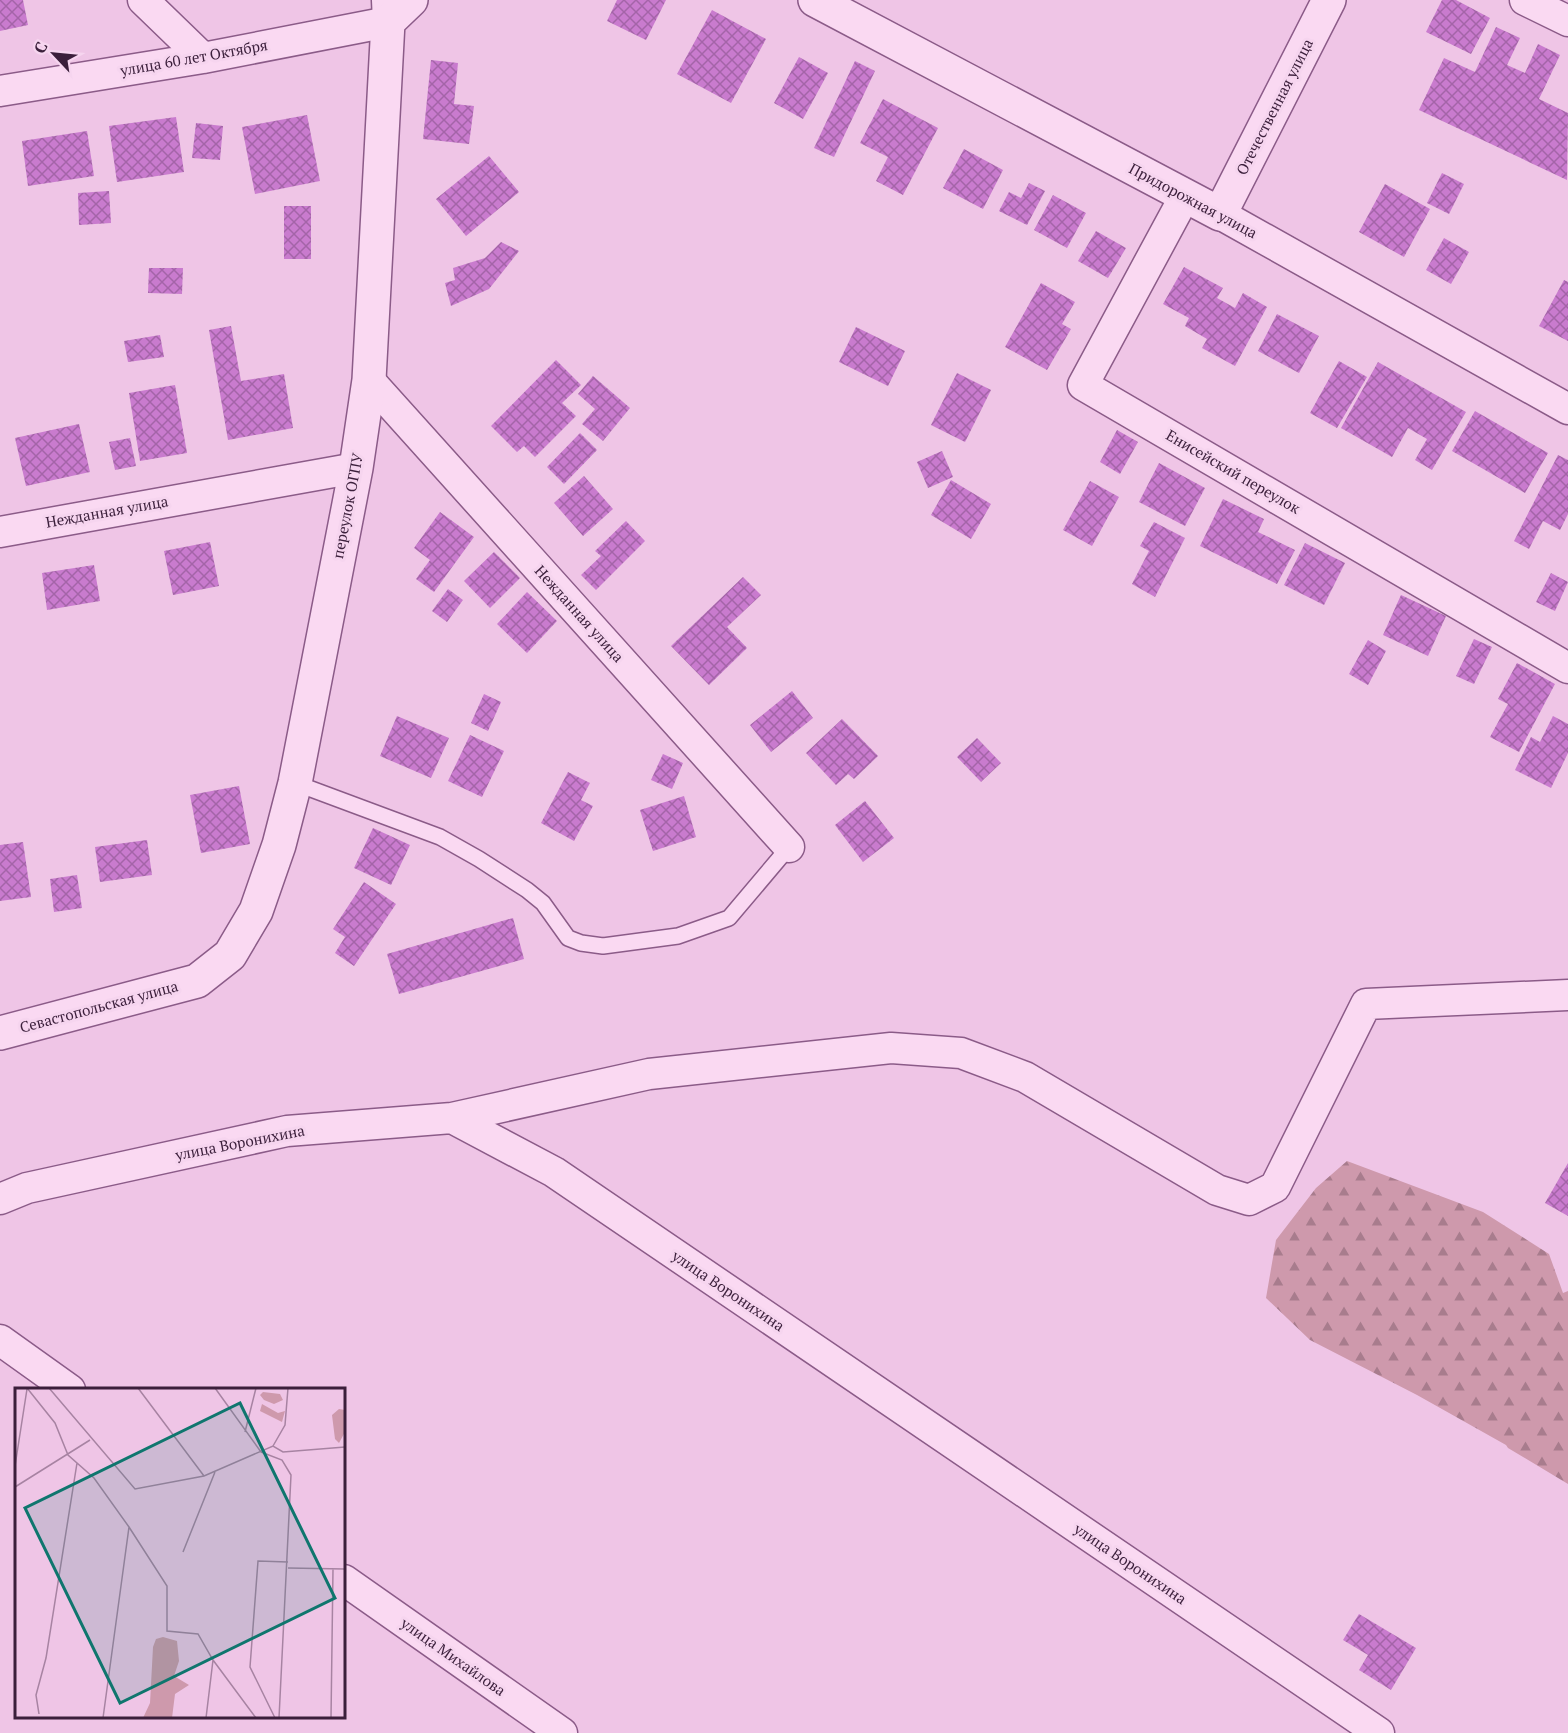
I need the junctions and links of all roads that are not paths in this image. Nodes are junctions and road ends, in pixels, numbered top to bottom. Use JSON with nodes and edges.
{"nodes":[{"id":1,"x":143,"y":0,"type":"edge"},
{"id":2,"x":815,"y":0,"type":"edge"},
{"id":3,"x":1329,"y":0,"type":"edge"},
{"id":4,"x":1525,"y":0,"type":"edge"},
{"id":5,"x":396,"y":7,"type":"edge"},
{"id":6,"x":1568,"y":21,"type":"edge"},
{"id":7,"x":203,"y":58,"type":"junction"},
{"id":8,"x":0,"y":91,"type":"edge"},
{"id":9,"x":1185,"y":196,"type":"junction"},
{"id":10,"x":1220,"y":214,"type":"junction"},
{"id":11,"x":369,"y":380,"type":"junction"},
{"id":12,"x":1568,"y":409,"type":"edge"},
{"id":13,"x":356,"y":468,"type":"junction"},
{"id":14,"x":0,"y":532,"type":"edge"},
{"id":15,"x":1568,"y":668,"type":"edge"},
{"id":16,"x":295,"y":783,"type":"junction"},
{"id":17,"x":789,"y":847,"type":"joint"},
{"id":18,"x":197,"y":981,"type":"joint"},
{"id":19,"x":1568,"y":995,"type":"edge"},
{"id":20,"x":0,"y":1033,"type":"edge"},
{"id":21,"x":452,"y":1118,"type":"junction"},
{"id":22,"x":0,"y":1199,"type":"edge"},
{"id":23,"x":0,"y":1341,"type":"edge"},
{"id":24,"x":69,"y":1388,"type":"edge"},
{"id":25,"x":345,"y":1581,"type":"edge"},
{"id":26,"x":562,"y":1733,"type":"edge"},
{"id":27,"x":1379,"y":1733,"type":"edge"}],
"edges":[{"from":1,"to":7,"type":"street"},
{"from":2,"to":9,"type":"street","name":"Придорожная улица"},
{"from":3,"to":10,"type":"street","name":"Отечественная улица"},
{"from":4,"to":6,"type":"street"},
{"from":5,"to":7,"type":"street","name":"улица 60 лет Октября"},
{"from":5,"to":11,"type":"street","name":"переулок ОГПУ"},
{"from":7,"to":8,"type":"street","name":"улица 60 лет Октября"},
{"from":9,"to":10,"type":"street","name":"Придорожная улица"},
{"from":9,"to":15,"type":"street","name":"Енисейский переулок"},
{"from":10,"to":12,"type":"street","name":"Придорожная улица"},
{"from":11,"to":13,"type":"street","name":"переулок ОГПУ"},
{"from":11,"to":17,"type":"street","name":"Нежданная улица"},
{"from":13,"to":14,"type":"street","name":"Нежданная улица"},
{"from":13,"to":16,"type":"street","name":"переулок ОГПУ"},
{"from":16,"to":17,"type":"lane"},
{"from":16,"to":18,"type":"street","name":"переулок ОГПУ"},
{"from":18,"to":20,"type":"street","name":"Севастопольская улица"},
{"from":19,"to":21,"type":"street"},
{"from":21,"to":22,"type":"street","name":"улица Воронихина"},
{"from":21,"to":27,"type":"street","name":"улица Воронихина"},
{"from":23,"to":24,"type":"street"},
{"from":25,"to":26,"type":"street","name":"улица Михайлова"}]}
